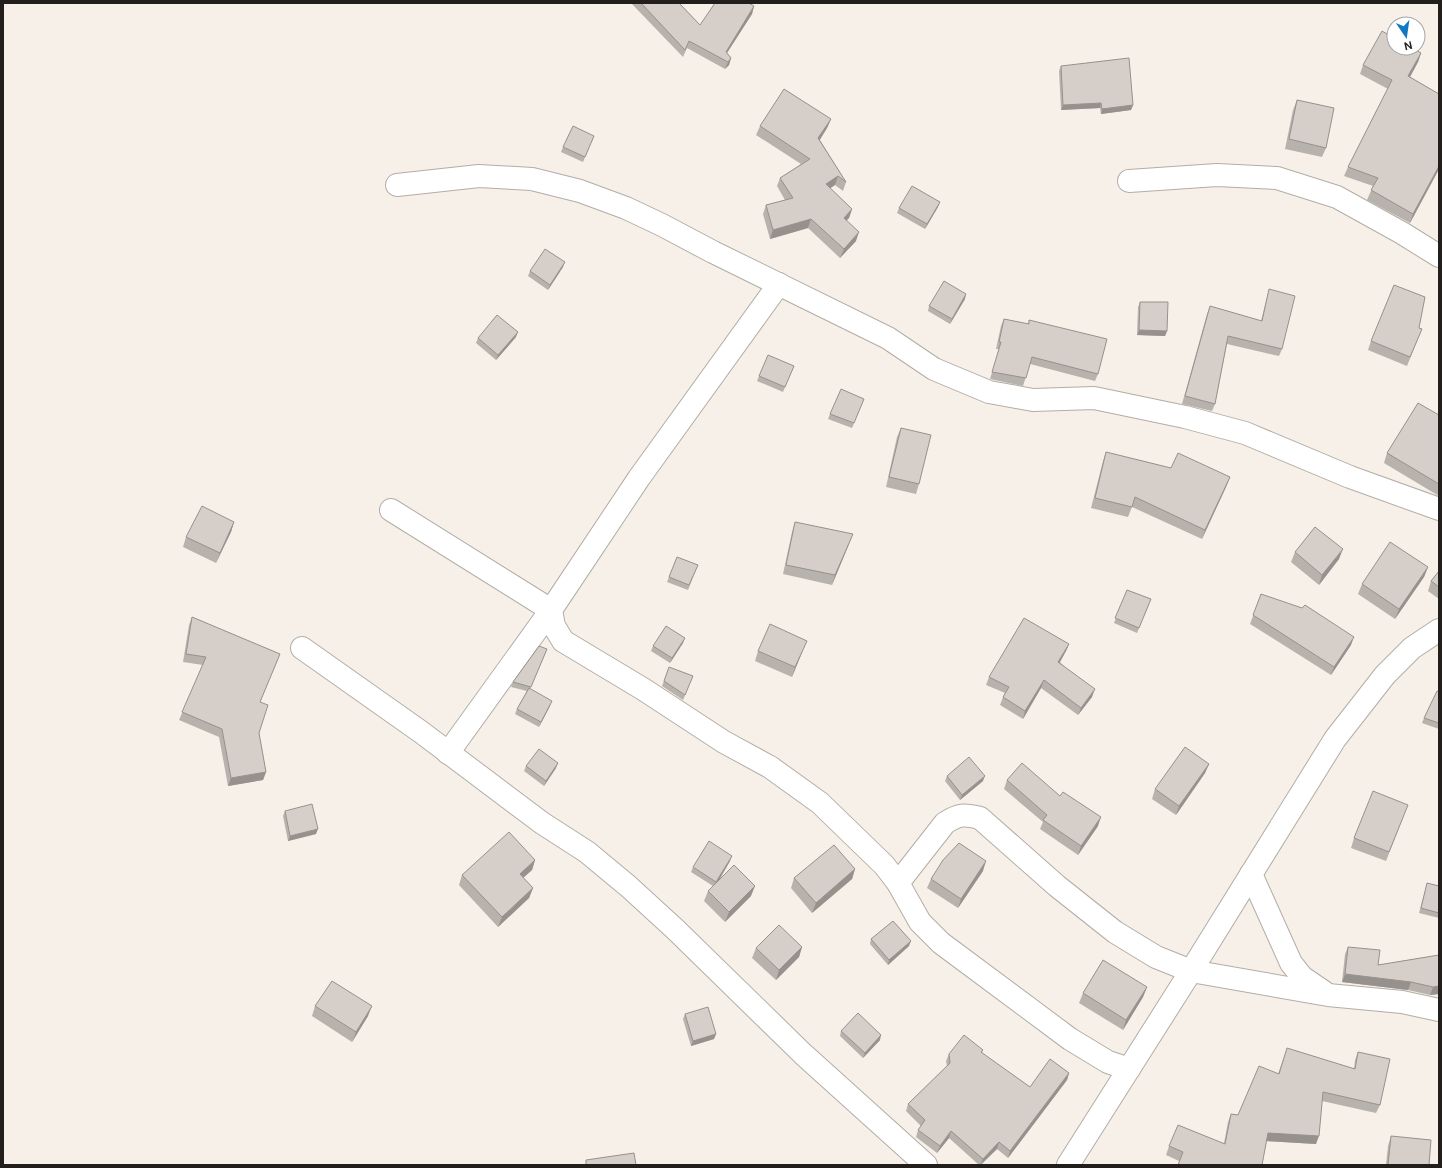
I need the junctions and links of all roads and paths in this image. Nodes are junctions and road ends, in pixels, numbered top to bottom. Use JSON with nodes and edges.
{"nodes":[{"id":1,"x":1129,"y":181,"type":"dead end"},
{"id":2,"x":397,"y":185,"type":"dead end"},
{"id":3,"x":1439,"y":256,"type":"edge"},
{"id":4,"x":779,"y":284,"type":"junction"},
{"id":5,"x":1439,"y":509,"type":"edge"},
{"id":6,"x":391,"y":510,"type":"dead end"},
{"id":7,"x":551,"y":610,"type":"junction"},
{"id":8,"x":1439,"y":630,"type":"edge"},
{"id":9,"x":302,"y":648,"type":"dead end"},
{"id":10,"x":448,"y":753,"type":"junction"},
{"id":11,"x":1251,"y":874,"type":"junction"},
{"id":12,"x":898,"y":883,"type":"junction"},
{"id":13,"x":1191,"y":971,"type":"junction"},
{"id":14,"x":1328,"y":995,"type":"junction"},
{"id":15,"x":1439,"y":1010,"type":"edge"},
{"id":16,"x":1129,"y":1069,"type":"junction"},
{"id":17,"x":926,"y":1165,"type":"edge"},
{"id":18,"x":1068,"y":1165,"type":"edge"}],
"edges":[{"from":1,"to":3,"type":"street"},
{"from":2,"to":4,"type":"street"},
{"from":4,"to":5,"type":"street"},
{"from":4,"to":7,"type":"street"},
{"from":6,"to":7,"type":"street"},
{"from":7,"to":10,"type":"street"},
{"from":7,"to":12,"type":"street"},
{"from":8,"to":11,"type":"street"},
{"from":9,"to":10,"type":"street"},
{"from":10,"to":17,"type":"street"},
{"from":11,"to":13,"type":"street"},
{"from":11,"to":14,"type":"street"},
{"from":12,"to":13,"type":"street"},
{"from":12,"to":16,"type":"street"},
{"from":13,"to":14,"type":"street"},
{"from":13,"to":16,"type":"street"},
{"from":14,"to":15,"type":"street"},
{"from":16,"to":18,"type":"street"}]}
